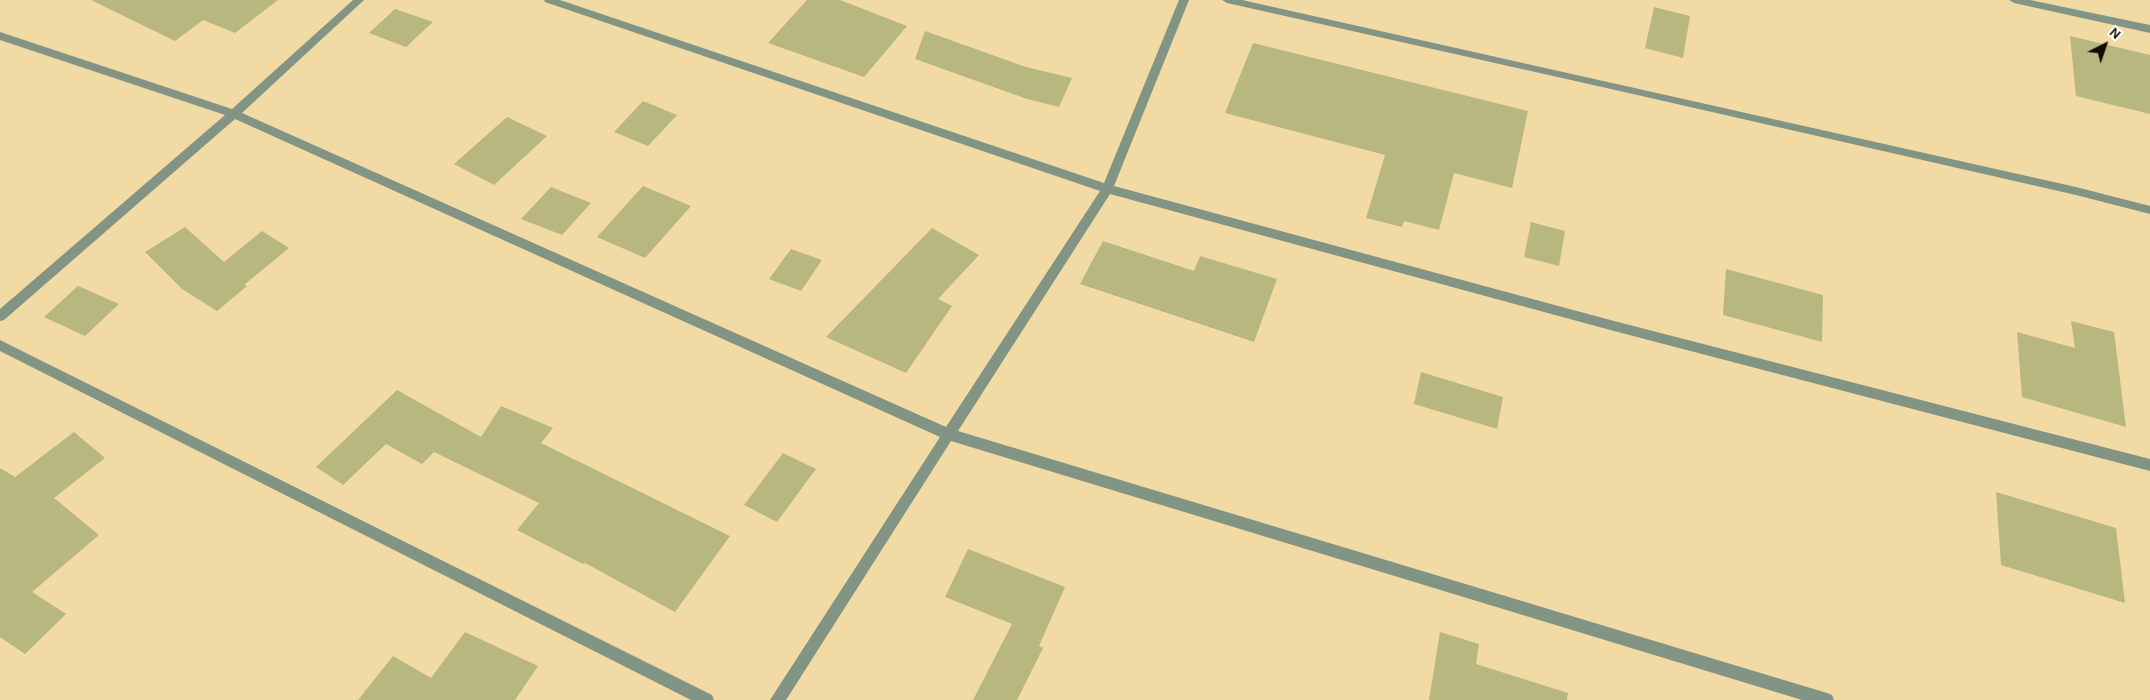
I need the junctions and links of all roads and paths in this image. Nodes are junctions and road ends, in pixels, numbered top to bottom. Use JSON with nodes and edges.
{"nodes":[{"id":1,"x":359,"y":0,"type":"edge"},
{"id":2,"x":549,"y":0,"type":"edge"},
{"id":3,"x":1184,"y":0,"type":"edge"},
{"id":4,"x":1227,"y":0,"type":"edge"},
{"id":5,"x":2014,"y":0,"type":"edge"},
{"id":6,"x":2150,"y":29,"type":"edge"},
{"id":7,"x":0,"y":36,"type":"edge"},
{"id":8,"x":234,"y":114,"type":"junction"},
{"id":9,"x":1107,"y":189,"type":"junction"},
{"id":10,"x":2150,"y":210,"type":"edge"},
{"id":11,"x":0,"y":316,"type":"edge"},
{"id":12,"x":0,"y":345,"type":"edge"},
{"id":13,"x":947,"y":434,"type":"junction"},
{"id":14,"x":2150,"y":465,"type":"edge"},
{"id":15,"x":707,"y":700,"type":"edge"},
{"id":16,"x":777,"y":700,"type":"edge"},
{"id":17,"x":1827,"y":700,"type":"edge"}],
"edges":[{"from":1,"to":8,"type":"street"},
{"from":2,"to":9,"type":"street"},
{"from":3,"to":9,"type":"street"},
{"from":4,"to":10,"type":"street"},
{"from":5,"to":6,"type":"street"},
{"from":7,"to":8,"type":"street"},
{"from":8,"to":11,"type":"street"},
{"from":8,"to":13,"type":"street"},
{"from":9,"to":13,"type":"street"},
{"from":9,"to":14,"type":"street"},
{"from":12,"to":15,"type":"street"},
{"from":13,"to":16,"type":"street"},
{"from":13,"to":17,"type":"street"}]}
